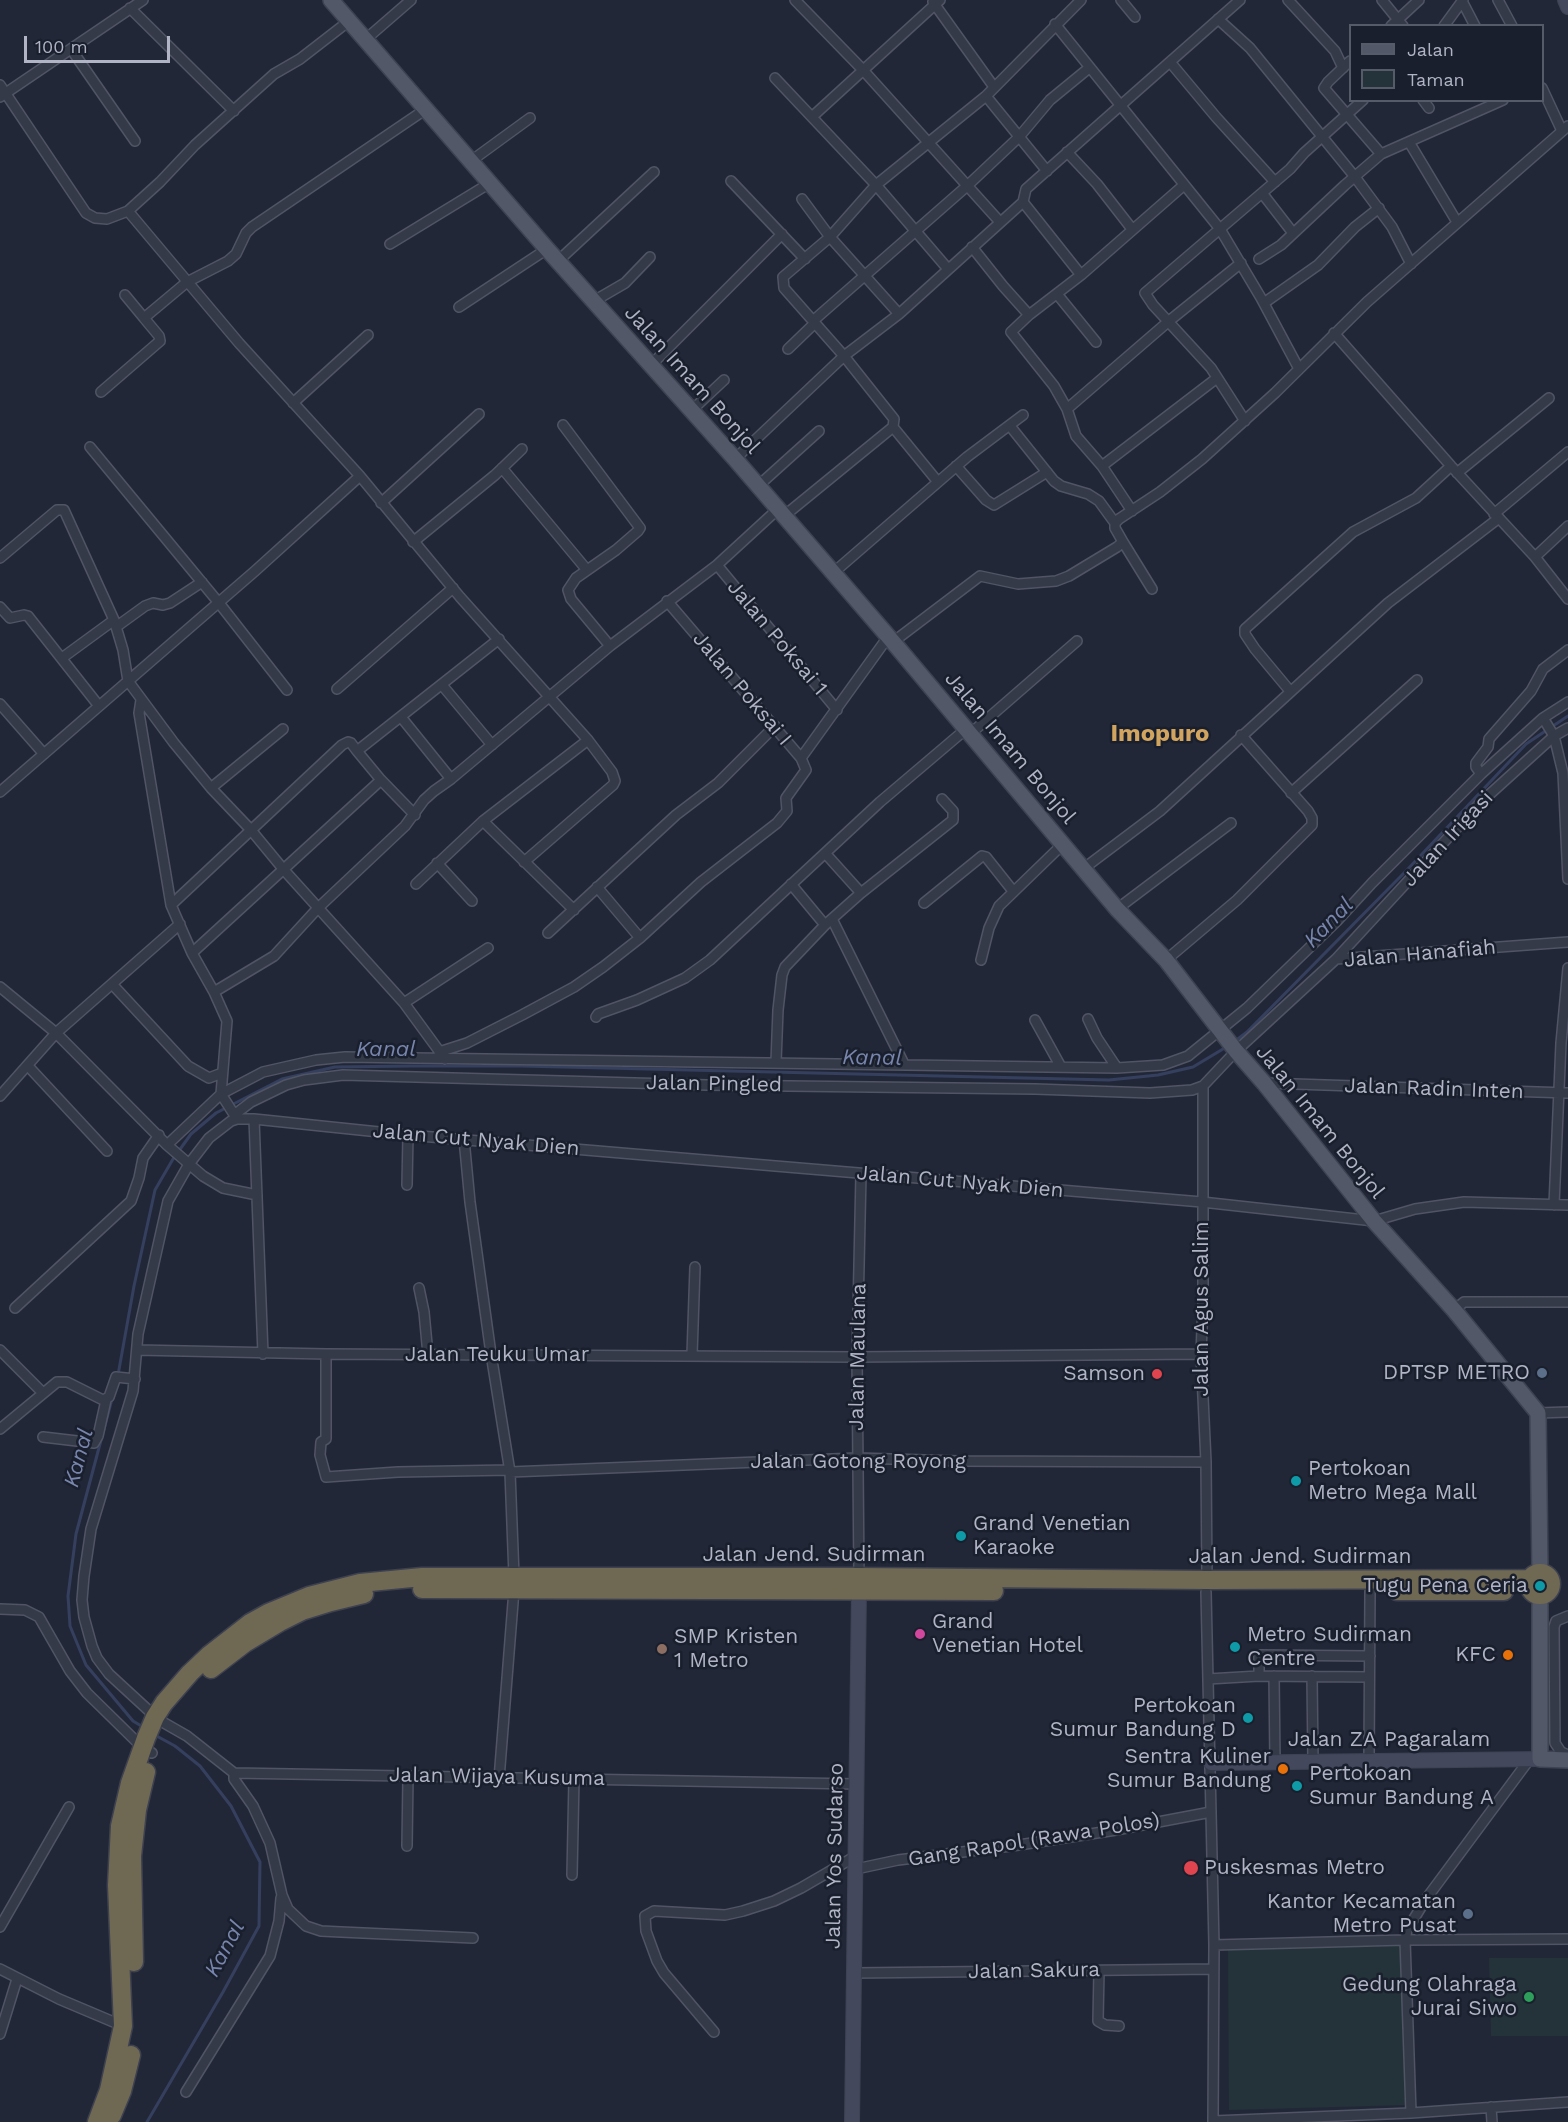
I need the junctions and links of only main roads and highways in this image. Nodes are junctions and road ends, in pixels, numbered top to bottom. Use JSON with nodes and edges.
{"nodes":[{"id":1,"x":331,"y":0,"type":"edge"},
{"id":2,"x":1543,"y":1585,"type":"edge"},
{"id":3,"x":1207,"y":1586,"type":"junction"},
{"id":4,"x":154,"y":1734,"type":"junction"},
{"id":5,"x":1568,"y":1760,"type":"edge"},
{"id":6,"x":123,"y":2061,"type":"junction"},
{"id":7,"x":97,"y":2122,"type":"edge"},
{"id":8,"x":109,"y":2122,"type":"edge"}],
"edges":[{"from":1,"to":2,"type":"main road","name":"Jalan Imam Bonjol"},
{"from":2,"to":3,"type":"highway","name":"Jalan Jend. Sudirman"},
{"from":2,"to":3,"type":"highway","name":"Jalan Jend. Sudirman"},
{"from":2,"to":5,"type":"main road","name":"Jalan ZA Pagaralam"},
{"from":3,"to":4,"type":"highway","name":"Jalan Jend. Sudirman"},
{"from":4,"to":6,"type":"highway"},
{"from":4,"to":6,"type":"highway"},
{"from":6,"to":7,"type":"highway"},
{"from":6,"to":8,"type":"highway"}]}
